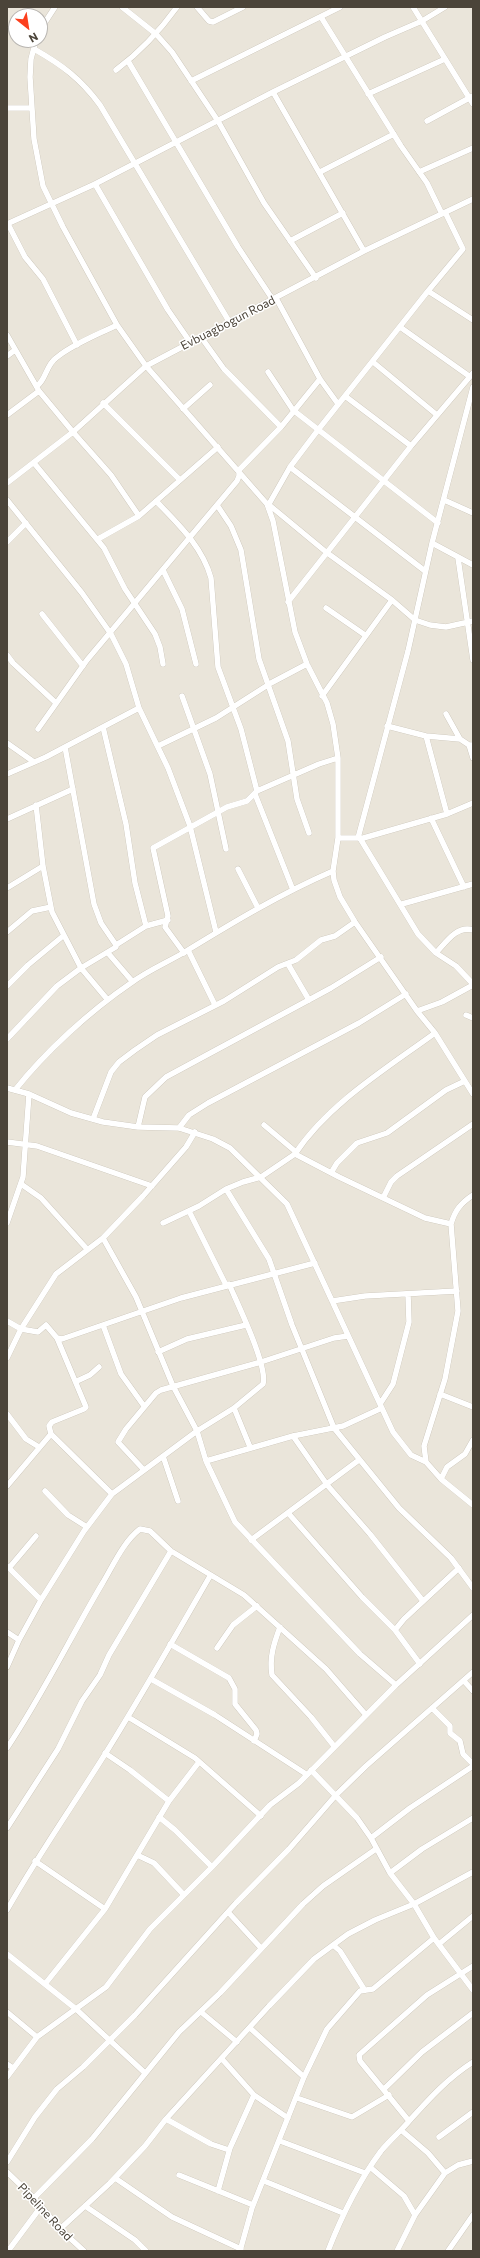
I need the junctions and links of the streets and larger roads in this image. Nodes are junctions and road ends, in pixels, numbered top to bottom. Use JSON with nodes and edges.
{"nodes":[{"id":1,"x":55,"y":7,"type":"edge"},
{"id":2,"x":122,"y":7,"type":"edge"},
{"id":3,"x":177,"y":7,"type":"edge"},
{"id":4,"x":197,"y":7,"type":"edge"},
{"id":5,"x":243,"y":7,"type":"edge"},
{"id":6,"x":340,"y":7,"type":"edge"},
{"id":7,"x":413,"y":7,"type":"edge"},
{"id":8,"x":445,"y":7,"type":"edge"},
{"id":9,"x":321,"y":17,"type":"junction"},
{"id":10,"x":48,"y":18,"type":"edge"},
{"id":11,"x":422,"y":21,"type":"junction"},
{"id":12,"x":156,"y":34,"type":"junction"},
{"id":13,"x":34,"y":49,"type":"joint"},
{"id":14,"x":346,"y":56,"type":"junction"},
{"id":15,"x":445,"y":59,"type":"junction"},
{"id":16,"x":128,"y":61,"type":"junction"},
{"id":17,"x":116,"y":70,"type":"dead end"},
{"id":18,"x":191,"y":81,"type":"junction"},
{"id":19,"x":273,"y":92,"type":"junction"},
{"id":20,"x":368,"y":94,"type":"junction"},
{"id":21,"x":471,"y":97,"type":"edge"},
{"id":22,"x":473,"y":104,"type":"edge"},
{"id":23,"x":7,"y":108,"type":"edge"},
{"id":24,"x":31,"y":108,"type":"junction"},
{"id":25,"x":218,"y":121,"type":"junction"},
{"id":26,"x":427,"y":121,"type":"dead end"},
{"id":27,"x":394,"y":134,"type":"junction"},
{"id":28,"x":174,"y":142,"type":"junction"},
{"id":29,"x":473,"y":148,"type":"edge"},
{"id":30,"x":135,"y":162,"type":"junction"},
{"id":31,"x":320,"y":172,"type":"junction"},
{"id":32,"x":418,"y":172,"type":"junction"},
{"id":33,"x":95,"y":184,"type":"junction"},
{"id":34,"x":473,"y":198,"type":"edge"},
{"id":35,"x":51,"y":203,"type":"junction"},
{"id":36,"x":343,"y":213,"type":"junction"},
{"id":37,"x":443,"y":213,"type":"junction"},
{"id":38,"x":7,"y":224,"type":"edge"},
{"id":39,"x":290,"y":240,"type":"junction"},
{"id":40,"x":364,"y":251,"type":"junction"},
{"id":41,"x":316,"y":278,"type":"junction"},
{"id":42,"x":428,"y":291,"type":"junction"},
{"id":43,"x":274,"y":299,"type":"junction"},
{"id":44,"x":473,"y":320,"type":"edge"},
{"id":45,"x":230,"y":323,"type":"junction"},
{"id":46,"x":117,"y":325,"type":"junction"},
{"id":47,"x":400,"y":327,"type":"junction"},
{"id":48,"x":7,"y":335,"type":"edge"},
{"id":49,"x":200,"y":337,"type":"junction"},
{"id":50,"x":190,"y":342,"type":"junction"},
{"id":51,"x":77,"y":346,"type":"junction"},
{"id":52,"x":15,"y":350,"type":"junction"},
{"id":53,"x":7,"y":356,"type":"edge"},
{"id":54,"x":373,"y":362,"type":"junction"},
{"id":55,"x":146,"y":366,"type":"junction"},
{"id":56,"x":268,"y":372,"type":"dead end"},
{"id":57,"x":471,"y":374,"type":"edge"},
{"id":58,"x":320,"y":379,"type":"junction"},
{"id":59,"x":210,"y":385,"type":"dead end"},
{"id":60,"x":473,"y":387,"type":"edge"},
{"id":61,"x":38,"y":388,"type":"junction"},
{"id":62,"x":345,"y":396,"type":"junction"},
{"id":63,"x":103,"y":403,"type":"junction"},
{"id":64,"x":338,"y":404,"type":"junction"},
{"id":65,"x":183,"y":409,"type":"junction"},
{"id":66,"x":293,"y":410,"type":"junction"},
{"id":67,"x":7,"y":415,"type":"edge"},
{"id":68,"x":437,"y":415,"type":"junction"},
{"id":69,"x":281,"y":427,"type":"junction"},
{"id":70,"x":318,"y":430,"type":"junction"},
{"id":71,"x":73,"y":432,"type":"junction"},
{"id":72,"x":411,"y":446,"type":"junction"},
{"id":73,"x":218,"y":447,"type":"junction"},
{"id":74,"x":34,"y":463,"type":"junction"},
{"id":75,"x":290,"y":467,"type":"junction"},
{"id":76,"x":239,"y":470,"type":"junction"},
{"id":77,"x":180,"y":480,"type":"junction"},
{"id":78,"x":383,"y":482,"type":"junction"},
{"id":79,"x":7,"y":483,"type":"edge"},
{"id":80,"x":7,"y":500,"type":"edge"},
{"id":81,"x":156,"y":500,"type":"junction"},
{"id":82,"x":444,"y":500,"type":"junction"},
{"id":83,"x":268,"y":504,"type":"junction"},
{"id":84,"x":217,"y":505,"type":"junction"},
{"id":85,"x":473,"y":513,"type":"edge"},
{"id":86,"x":139,"y":516,"type":"junction"},
{"id":87,"x":354,"y":518,"type":"junction"},
{"id":88,"x":26,"y":523,"type":"junction"},
{"id":89,"x":438,"y":523,"type":"junction"},
{"id":90,"x":191,"y":537,"type":"junction"},
{"id":91,"x":98,"y":539,"type":"junction"},
{"id":92,"x":7,"y":542,"type":"edge"},
{"id":93,"x":432,"y":543,"type":"junction"},
{"id":94,"x":326,"y":552,"type":"junction"},
{"id":95,"x":458,"y":558,"type":"junction"},
{"id":96,"x":473,"y":565,"type":"edge"},
{"id":97,"x":163,"y":570,"type":"junction"},
{"id":98,"x":425,"y":571,"type":"junction"},
{"id":99,"x":392,"y":600,"type":"junction"},
{"id":100,"x":288,"y":602,"type":"junction"},
{"id":101,"x":136,"y":603,"type":"junction"},
{"id":102,"x":326,"y":608,"type":"dead end"},
{"id":103,"x":42,"y":614,"type":"dead end"},
{"id":104,"x":415,"y":620,"type":"junction"},
{"id":105,"x":470,"y":622,"type":"edge"},
{"id":106,"x":111,"y":634,"type":"junction"},
{"id":107,"x":365,"y":635,"type":"junction"},
{"id":108,"x":7,"y":655,"type":"edge"},
{"id":109,"x":473,"y":660,"type":"edge"},
{"id":110,"x":163,"y":664,"type":"dead end"},
{"id":111,"x":196,"y":664,"type":"dead end"},
{"id":112,"x":307,"y":664,"type":"junction"},
{"id":113,"x":83,"y":666,"type":"junction"},
{"id":114,"x":268,"y":685,"type":"junction"},
{"id":115,"x":182,"y":696,"type":"dead end"},
{"id":116,"x":322,"y":696,"type":"junction"},
{"id":117,"x":56,"y":703,"type":"junction"},
{"id":118,"x":139,"y":708,"type":"junction"},
{"id":119,"x":232,"y":709,"type":"junction"},
{"id":120,"x":446,"y":714,"type":"dead end"},
{"id":121,"x":387,"y":726,"type":"junction"},
{"id":122,"x":103,"y":727,"type":"junction"},
{"id":123,"x":38,"y":729,"type":"dead end"},
{"id":124,"x":194,"y":729,"type":"junction"},
{"id":125,"x":426,"y":736,"type":"junction"},
{"id":126,"x":460,"y":739,"type":"junction"},
{"id":127,"x":7,"y":743,"type":"edge"},
{"id":128,"x":471,"y":745,"type":"edge"},
{"id":129,"x":158,"y":746,"type":"junction"},
{"id":130,"x":65,"y":747,"type":"junction"},
{"id":131,"x":338,"y":758,"type":"junction"},
{"id":132,"x":473,"y":758,"type":"edge"},
{"id":133,"x":34,"y":762,"type":"junction"},
{"id":134,"x":7,"y":774,"type":"edge"},
{"id":135,"x":294,"y":774,"type":"junction"},
{"id":136,"x":73,"y":789,"type":"junction"},
{"id":137,"x":256,"y":793,"type":"junction"},
{"id":138,"x":473,"y":803,"type":"edge"},
{"id":139,"x":36,"y":805,"type":"junction"},
{"id":140,"x":219,"y":813,"type":"junction"},
{"id":141,"x":447,"y":814,"type":"junction"},
{"id":142,"x":431,"y":818,"type":"junction"},
{"id":143,"x":7,"y":820,"type":"edge"},
{"id":144,"x":190,"y":826,"type":"junction"},
{"id":145,"x":309,"y":833,"type":"dead end"},
{"id":146,"x":338,"y":838,"type":"junction"},
{"id":147,"x":360,"y":839,"type":"junction"},
{"id":148,"x":226,"y":849,"type":"dead end"},
{"id":149,"x":43,"y":866,"type":"junction"},
{"id":150,"x":238,"y":869,"type":"dead end"},
{"id":151,"x":333,"y":871,"type":"junction"},
{"id":152,"x":473,"y":884,"type":"edge"},
{"id":153,"x":464,"y":887,"type":"junction"},
{"id":154,"x":7,"y":888,"type":"edge"},
{"id":155,"x":293,"y":890,"type":"junction"},
{"id":156,"x":402,"y":904,"type":"junction"},
{"id":157,"x":51,"y":907,"type":"junction"},
{"id":158,"x":258,"y":908,"type":"junction"},
{"id":159,"x":168,"y":920,"type":"junction"},
{"id":160,"x":355,"y":922,"type":"junction"},
{"id":161,"x":146,"y":926,"type":"junction"},
{"id":162,"x":473,"y":930,"type":"edge"},
{"id":163,"x":7,"y":932,"type":"edge"},
{"id":164,"x":216,"y":932,"type":"junction"},
{"id":165,"x":63,"y":936,"type":"junction"},
{"id":166,"x":116,"y":945,"type":"junction"},
{"id":167,"x":186,"y":951,"type":"junction"},
{"id":168,"x":108,"y":953,"type":"junction"},
{"id":169,"x":436,"y":953,"type":"junction"},
{"id":170,"x":381,"y":957,"type":"junction"},
{"id":171,"x":288,"y":964,"type":"junction"},
{"id":172,"x":82,"y":968,"type":"junction"},
{"id":173,"x":132,"y":982,"type":"junction"},
{"id":174,"x":473,"y":985,"type":"edge"},
{"id":175,"x":7,"y":986,"type":"edge"},
{"id":176,"x":406,"y":994,"type":"junction"},
{"id":177,"x":108,"y":999,"type":"junction"},
{"id":178,"x":308,"y":1000,"type":"junction"},
{"id":179,"x":215,"y":1005,"type":"junction"},
{"id":180,"x":417,"y":1011,"type":"junction"},
{"id":181,"x":466,"y":1015,"type":"dead end"},
{"id":182,"x":473,"y":1018,"type":"edge"},
{"id":183,"x":435,"y":1033,"type":"junction"},
{"id":184,"x":7,"y":1039,"type":"edge"},
{"id":185,"x":465,"y":1081,"type":"junction"},
{"id":186,"x":7,"y":1088,"type":"edge"},
{"id":187,"x":15,"y":1090,"type":"junction"},
{"id":188,"x":29,"y":1094,"type":"junction"},
{"id":189,"x":473,"y":1094,"type":"edge"},
{"id":190,"x":94,"y":1119,"type":"junction"},
{"id":191,"x":473,"y":1124,"type":"edge"},
{"id":192,"x":264,"y":1125,"type":"dead end"},
{"id":193,"x":138,"y":1128,"type":"junction"},
{"id":194,"x":178,"y":1128,"type":"junction"},
{"id":195,"x":195,"y":1132,"type":"junction"},
{"id":196,"x":7,"y":1142,"type":"edge"},
{"id":197,"x":26,"y":1145,"type":"junction"},
{"id":198,"x":295,"y":1153,"type":"junction"},
{"id":199,"x":331,"y":1173,"type":"junction"},
{"id":200,"x":261,"y":1178,"type":"junction"},
{"id":201,"x":21,"y":1184,"type":"junction"},
{"id":202,"x":152,"y":1186,"type":"junction"},
{"id":203,"x":226,"y":1189,"type":"junction"},
{"id":204,"x":473,"y":1195,"type":"edge"},
{"id":205,"x":383,"y":1198,"type":"junction"},
{"id":206,"x":189,"y":1211,"type":"junction"},
{"id":207,"x":7,"y":1223,"type":"edge"},
{"id":208,"x":163,"y":1223,"type":"dead end"},
{"id":209,"x":451,"y":1224,"type":"junction"},
{"id":210,"x":103,"y":1238,"type":"junction"},
{"id":211,"x":87,"y":1249,"type":"junction"},
{"id":212,"x":315,"y":1262,"type":"junction"},
{"id":213,"x":273,"y":1272,"type":"junction"},
{"id":214,"x":228,"y":1285,"type":"junction"},
{"id":215,"x":457,"y":1291,"type":"junction"},
{"id":216,"x":408,"y":1294,"type":"junction"},
{"id":217,"x":332,"y":1301,"type":"junction"},
{"id":218,"x":142,"y":1311,"type":"junction"},
{"id":219,"x":7,"y":1320,"type":"edge"},
{"id":220,"x":103,"y":1325,"type":"junction"},
{"id":221,"x":246,"y":1325,"type":"junction"},
{"id":222,"x":21,"y":1329,"type":"junction"},
{"id":223,"x":348,"y":1336,"type":"junction"},
{"id":224,"x":57,"y":1338,"type":"junction"},
{"id":225,"x":302,"y":1348,"type":"junction"},
{"id":226,"x":158,"y":1352,"type":"junction"},
{"id":227,"x":7,"y":1358,"type":"edge"},
{"id":228,"x":261,"y":1362,"type":"junction"},
{"id":229,"x":99,"y":1367,"type":"dead end"},
{"id":230,"x":77,"y":1381,"type":"junction"},
{"id":231,"x":172,"y":1386,"type":"junction"},
{"id":232,"x":440,"y":1394,"type":"junction"},
{"id":233,"x":144,"y":1406,"type":"junction"},
{"id":234,"x":381,"y":1406,"type":"junction"},
{"id":235,"x":473,"y":1406,"type":"edge"},
{"id":236,"x":234,"y":1408,"type":"junction"},
{"id":237,"x":7,"y":1414,"type":"edge"},
{"id":238,"x":334,"y":1428,"type":"junction"},
{"id":239,"x":197,"y":1431,"type":"junction"},
{"id":240,"x":51,"y":1434,"type":"junction"},
{"id":241,"x":293,"y":1436,"type":"junction"},
{"id":242,"x":473,"y":1440,"type":"edge"},
{"id":243,"x":39,"y":1447,"type":"junction"},
{"id":244,"x":250,"y":1447,"type":"junction"},
{"id":245,"x":163,"y":1456,"type":"junction"},
{"id":246,"x":359,"y":1460,"type":"junction"},
{"id":247,"x":206,"y":1461,"type":"junction"},
{"id":248,"x":426,"y":1462,"type":"junction"},
{"id":249,"x":144,"y":1470,"type":"junction"},
{"id":250,"x":7,"y":1474,"type":"edge"},
{"id":251,"x":441,"y":1479,"type":"junction"},
{"id":252,"x":12,"y":1480,"type":"junction"},
{"id":253,"x":327,"y":1484,"type":"junction"},
{"id":254,"x":7,"y":1486,"type":"edge"},
{"id":255,"x":45,"y":1491,"type":"dead end"},
{"id":256,"x":112,"y":1494,"type":"junction"},
{"id":257,"x":178,"y":1501,"type":"dead end"},
{"id":258,"x":473,"y":1505,"type":"edge"},
{"id":259,"x":289,"y":1514,"type":"junction"},
{"id":260,"x":87,"y":1527,"type":"junction"},
{"id":261,"x":36,"y":1536,"type":"dead end"},
{"id":262,"x":251,"y":1540,"type":"junction"},
{"id":263,"x":171,"y":1551,"type":"junction"},
{"id":264,"x":8,"y":1567,"type":"edge"},
{"id":265,"x":459,"y":1568,"type":"junction"},
{"id":266,"x":210,"y":1576,"type":"junction"},
{"id":267,"x":473,"y":1588,"type":"edge"},
{"id":268,"x":41,"y":1600,"type":"junction"},
{"id":269,"x":424,"y":1601,"type":"junction"},
{"id":270,"x":257,"y":1606,"type":"junction"},
{"id":271,"x":473,"y":1615,"type":"edge"},
{"id":272,"x":280,"y":1627,"type":"junction"},
{"id":273,"x":394,"y":1630,"type":"junction"},
{"id":274,"x":7,"y":1632,"type":"edge"},
{"id":275,"x":19,"y":1640,"type":"junction"},
{"id":276,"x":170,"y":1644,"type":"junction"},
{"id":277,"x":217,"y":1648,"type":"dead end"},
{"id":278,"x":420,"y":1664,"type":"junction"},
{"id":279,"x":7,"y":1667,"type":"edge"},
{"id":280,"x":473,"y":1672,"type":"edge"},
{"id":281,"x":151,"y":1679,"type":"junction"},
{"id":282,"x":464,"y":1681,"type":"junction"},
{"id":283,"x":396,"y":1685,"type":"junction"},
{"id":284,"x":473,"y":1691,"type":"edge"},
{"id":285,"x":432,"y":1708,"type":"junction"},
{"id":286,"x":366,"y":1716,"type":"junction"},
{"id":287,"x":128,"y":1717,"type":"junction"},
{"id":288,"x":254,"y":1741,"type":"junction"},
{"id":289,"x":334,"y":1746,"type":"junction"},
{"id":290,"x":7,"y":1748,"type":"edge"},
{"id":291,"x":106,"y":1753,"type":"junction"},
{"id":292,"x":199,"y":1762,"type":"junction"},
{"id":293,"x":473,"y":1765,"type":"edge"},
{"id":294,"x":309,"y":1772,"type":"junction"},
{"id":295,"x":336,"y":1795,"type":"junction"},
{"id":296,"x":169,"y":1801,"type":"junction"},
{"id":297,"x":261,"y":1816,"type":"junction"},
{"id":298,"x":159,"y":1818,"type":"junction"},
{"id":299,"x":473,"y":1818,"type":"edge"},
{"id":300,"x":7,"y":1828,"type":"edge"},
{"id":301,"x":371,"y":1838,"type":"junction"},
{"id":302,"x":376,"y":1849,"type":"junction"},
{"id":303,"x":137,"y":1855,"type":"junction"},
{"id":304,"x":35,"y":1861,"type":"junction"},
{"id":305,"x":212,"y":1868,"type":"junction"},
{"id":306,"x":473,"y":1872,"type":"edge"},
{"id":307,"x":390,"y":1873,"type":"junction"},
{"id":308,"x":184,"y":1895,"type":"junction"},
{"id":309,"x":414,"y":1904,"type":"junction"},
{"id":310,"x":104,"y":1909,"type":"junction"},
{"id":311,"x":7,"y":1910,"type":"edge"},
{"id":312,"x":228,"y":1912,"type":"junction"},
{"id":313,"x":473,"y":1916,"type":"edge"},
{"id":314,"x":434,"y":1938,"type":"junction"},
{"id":315,"x":439,"y":1944,"type":"junction"},
{"id":316,"x":333,"y":1945,"type":"junction"},
{"id":317,"x":261,"y":1948,"type":"junction"},
{"id":318,"x":7,"y":1954,"type":"edge"},
{"id":319,"x":473,"y":1966,"type":"edge"},
{"id":320,"x":459,"y":1973,"type":"junction"},
{"id":321,"x":45,"y":1984,"type":"junction"},
{"id":322,"x":364,"y":1989,"type":"junction"},
{"id":323,"x":473,"y":1990,"type":"edge"},
{"id":324,"x":76,"y":2009,"type":"junction"},
{"id":325,"x":7,"y":2012,"type":"edge"},
{"id":326,"x":201,"y":2012,"type":"junction"},
{"id":327,"x":473,"y":2013,"type":"edge"},
{"id":328,"x":250,"y":2028,"type":"junction"},
{"id":329,"x":38,"y":2038,"type":"junction"},
{"id":330,"x":109,"y":2041,"type":"junction"},
{"id":331,"x":237,"y":2042,"type":"junction"},
{"id":332,"x":222,"y":2059,"type":"junction"},
{"id":333,"x":473,"y":2062,"type":"edge"},
{"id":334,"x":7,"y":2064,"type":"edge"},
{"id":335,"x":13,"y":2068,"type":"junction"},
{"id":336,"x":145,"y":2073,"type":"junction"},
{"id":337,"x":7,"y":2077,"type":"edge"},
{"id":338,"x":304,"y":2077,"type":"junction"},
{"id":339,"x":384,"y":2089,"type":"junction"},
{"id":340,"x":254,"y":2095,"type":"junction"},
{"id":341,"x":389,"y":2095,"type":"junction"},
{"id":342,"x":297,"y":2098,"type":"junction"},
{"id":343,"x":473,"y":2112,"type":"edge"},
{"id":344,"x":288,"y":2118,"type":"junction"},
{"id":345,"x":166,"y":2119,"type":"junction"},
{"id":346,"x":409,"y":2121,"type":"junction"},
{"id":347,"x":400,"y":2130,"type":"junction"},
{"id":348,"x":439,"y":2137,"type":"dead end"},
{"id":349,"x":280,"y":2141,"type":"junction"},
{"id":350,"x":229,"y":2150,"type":"junction"},
{"id":351,"x":473,"y":2161,"type":"edge"},
{"id":352,"x":7,"y":2162,"type":"edge"},
{"id":353,"x":370,"y":2167,"type":"junction"},
{"id":354,"x":7,"y":2172,"type":"edge"},
{"id":355,"x":365,"y":2173,"type":"junction"},
{"id":356,"x":445,"y":2173,"type":"junction"},
{"id":357,"x":179,"y":2176,"type":"dead end"},
{"id":358,"x":115,"y":2178,"type":"junction"},
{"id":359,"x":264,"y":2181,"type":"junction"},
{"id":360,"x":218,"y":2191,"type":"junction"},
{"id":361,"x":34,"y":2198,"type":"junction"},
{"id":362,"x":253,"y":2205,"type":"junction"},
{"id":363,"x":85,"y":2206,"type":"junction"},
{"id":364,"x":40,"y":2208,"type":"junction"},
{"id":365,"x":343,"y":2213,"type":"junction"},
{"id":366,"x":415,"y":2215,"type":"junction"},
{"id":367,"x":473,"y":2215,"type":"edge"},
{"id":368,"x":60,"y":2229,"type":"junction"},
{"id":369,"x":241,"y":2250,"type":"edge"},
{"id":370,"x":8,"y":2251,"type":"edge"},
{"id":371,"x":84,"y":2251,"type":"edge"},
{"id":372,"x":146,"y":2251,"type":"edge"},
{"id":373,"x":328,"y":2251,"type":"edge"},
{"id":374,"x":397,"y":2251,"type":"edge"},
{"id":375,"x":448,"y":2251,"type":"edge"}],
"edges":[{"from":1,"to":10,"type":"street"},
{"from":2,"to":12,"type":"street"},
{"from":3,"to":12,"type":"street"},
{"from":4,"to":5,"type":"street"},
{"from":6,"to":9,"type":"street"},
{"from":7,"to":11,"type":"street"},
{"from":8,"to":11,"type":"street"},
{"from":9,"to":14,"type":"street"},
{"from":9,"to":18,"type":"street"},
{"from":11,"to":14,"type":"street"},
{"from":11,"to":15,"type":"street"},
{"from":12,"to":16,"type":"street"},
{"from":12,"to":18,"type":"street"},
{"from":13,"to":24,"type":"street"},
{"from":13,"to":30,"type":"street"},
{"from":14,"to":19,"type":"street"},
{"from":14,"to":20,"type":"street"},
{"from":15,"to":20,"type":"street"},
{"from":15,"to":21,"type":"street"},
{"from":16,"to":17,"type":"street"},
{"from":16,"to":28,"type":"street"},
{"from":18,"to":25,"type":"street"},
{"from":19,"to":25,"type":"street"},
{"from":19,"to":31,"type":"street"},
{"from":20,"to":27,"type":"street"},
{"from":21,"to":22,"type":"street"},
{"from":21,"to":26,"type":"street"},
{"from":23,"to":24,"type":"street"},
{"from":24,"to":35,"type":"street"},
{"from":25,"to":28,"type":"street"},
{"from":25,"to":39,"type":"street"},
{"from":27,"to":31,"type":"street"},
{"from":27,"to":32,"type":"street"},
{"from":28,"to":30,"type":"street"},
{"from":28,"to":43,"type":"street"},
{"from":29,"to":32,"type":"street"},
{"from":30,"to":33,"type":"street"},
{"from":30,"to":45,"type":"street"},
{"from":31,"to":36,"type":"street"},
{"from":32,"to":37,"type":"street"},
{"from":33,"to":35,"type":"street"},
{"from":33,"to":50,"type":"street"},
{"from":34,"to":37,"type":"street","name":"Evbuagbogun Road"},
{"from":35,"to":38,"type":"street"},
{"from":35,"to":46,"type":"street"},
{"from":36,"to":39,"type":"street"},
{"from":36,"to":40,"type":"street"},
{"from":37,"to":40,"type":"street","name":"Evbuagbogun Road"},
{"from":37,"to":42,"type":"street"},
{"from":38,"to":51,"type":"street"},
{"from":39,"to":41,"type":"street"},
{"from":40,"to":41,"type":"street","name":"Evbuagbogun Road"},
{"from":41,"to":43,"type":"street","name":"Evbuagbogun Road"},
{"from":42,"to":44,"type":"street"},
{"from":42,"to":47,"type":"street"},
{"from":43,"to":45,"type":"street","name":"Evbuagbogun Road"},
{"from":43,"to":58,"type":"street"},
{"from":45,"to":49,"type":"street","name":"Evbuagbogun Road"},
{"from":46,"to":51,"type":"street"},
{"from":46,"to":55,"type":"street"},
{"from":47,"to":54,"type":"street"},
{"from":47,"to":57,"type":"street"},
{"from":48,"to":52,"type":"street"},
{"from":49,"to":50,"type":"street","name":"Evbuagbogun Road"},
{"from":49,"to":69,"type":"street"},
{"from":50,"to":55,"type":"street","name":"Evbuagbogun Road"},
{"from":51,"to":61,"type":"street"},
{"from":52,"to":53,"type":"street"},
{"from":52,"to":61,"type":"street"},
{"from":54,"to":62,"type":"street"},
{"from":54,"to":68,"type":"street"},
{"from":55,"to":63,"type":"street","name":"Evbuagbogun Road"},
{"from":55,"to":65,"type":"street"},
{"from":56,"to":66,"type":"street"},
{"from":57,"to":68,"type":"street"},
{"from":58,"to":64,"type":"street"},
{"from":58,"to":66,"type":"street"},
{"from":59,"to":65,"type":"street"},
{"from":60,"to":82,"type":"street"},
{"from":61,"to":67,"type":"street"},
{"from":61,"to":71,"type":"street"},
{"from":62,"to":64,"type":"street"},
{"from":62,"to":72,"type":"street"},
{"from":63,"to":71,"type":"street","name":"Evbuagbogun Road"},
{"from":63,"to":77,"type":"street"},
{"from":64,"to":70,"type":"street"},
{"from":65,"to":73,"type":"street"},
{"from":66,"to":69,"type":"street"},
{"from":66,"to":70,"type":"street"},
{"from":68,"to":72,"type":"street"},
{"from":69,"to":76,"type":"street"},
{"from":70,"to":75,"type":"street"},
{"from":70,"to":78,"type":"street"},
{"from":71,"to":74,"type":"street","name":"Evbuagbogun Road"},
{"from":71,"to":86,"type":"street"},
{"from":72,"to":78,"type":"street"},
{"from":73,"to":76,"type":"street"},
{"from":73,"to":77,"type":"street"},
{"from":74,"to":79,"type":"street","name":"Evbuagbogun Road"},
{"from":74,"to":91,"type":"street"},
{"from":75,"to":83,"type":"street"},
{"from":75,"to":87,"type":"street"},
{"from":76,"to":83,"type":"street"},
{"from":76,"to":84,"type":"street"},
{"from":77,"to":81,"type":"street"},
{"from":78,"to":87,"type":"street"},
{"from":78,"to":89,"type":"street"},
{"from":80,"to":88,"type":"street"},
{"from":81,"to":86,"type":"street"},
{"from":81,"to":90,"type":"street"},
{"from":82,"to":85,"type":"street"},
{"from":82,"to":89,"type":"street"},
{"from":83,"to":94,"type":"street"},
{"from":83,"to":100,"type":"street"},
{"from":84,"to":90,"type":"street"},
{"from":84,"to":114,"type":"street"},
{"from":86,"to":91,"type":"street"},
{"from":87,"to":94,"type":"street"},
{"from":87,"to":98,"type":"street"},
{"from":88,"to":92,"type":"street"},
{"from":88,"to":106,"type":"street"},
{"from":89,"to":93,"type":"street"},
{"from":90,"to":97,"type":"street"},
{"from":90,"to":119,"type":"street"},
{"from":91,"to":101,"type":"street"},
{"from":93,"to":95,"type":"street"},
{"from":93,"to":98,"type":"street"},
{"from":94,"to":99,"type":"street"},
{"from":94,"to":100,"type":"street"},
{"from":95,"to":96,"type":"street"},
{"from":95,"to":105,"type":"street"},
{"from":97,"to":101,"type":"street"},
{"from":97,"to":111,"type":"street"},
{"from":98,"to":104,"type":"street"},
{"from":99,"to":104,"type":"street"},
{"from":99,"to":107,"type":"street"},
{"from":100,"to":112,"type":"street"},
{"from":101,"to":106,"type":"street"},
{"from":101,"to":110,"type":"street"},
{"from":102,"to":107,"type":"street"},
{"from":103,"to":113,"type":"street"},
{"from":104,"to":105,"type":"street"},
{"from":104,"to":121,"type":"street"},
{"from":105,"to":109,"type":"street"},
{"from":106,"to":113,"type":"street"},
{"from":106,"to":118,"type":"street"},
{"from":107,"to":116,"type":"street"},
{"from":108,"to":117,"type":"street"},
{"from":112,"to":114,"type":"street"},
{"from":112,"to":116,"type":"street"},
{"from":113,"to":117,"type":"street"},
{"from":114,"to":119,"type":"street"},
{"from":114,"to":135,"type":"street"},
{"from":115,"to":124,"type":"street"},
{"from":116,"to":131,"type":"street"},
{"from":117,"to":123,"type":"street"},
{"from":118,"to":122,"type":"street"},
{"from":118,"to":129,"type":"street"},
{"from":119,"to":124,"type":"street"},
{"from":119,"to":137,"type":"street"},
{"from":120,"to":126,"type":"street"},
{"from":121,"to":125,"type":"street"},
{"from":121,"to":147,"type":"street"},
{"from":122,"to":130,"type":"street"},
{"from":122,"to":161,"type":"street"},
{"from":124,"to":129,"type":"street"},
{"from":124,"to":140,"type":"street"},
{"from":125,"to":126,"type":"street"},
{"from":125,"to":141,"type":"street"},
{"from":126,"to":128,"type":"street"},
{"from":127,"to":133,"type":"street"},
{"from":128,"to":132,"type":"street"},
{"from":129,"to":144,"type":"street"},
{"from":130,"to":133,"type":"street"},
{"from":130,"to":136,"type":"street"},
{"from":131,"to":135,"type":"street"},
{"from":131,"to":146,"type":"street"},
{"from":133,"to":134,"type":"street"},
{"from":135,"to":137,"type":"street"},
{"from":135,"to":145,"type":"street"},
{"from":136,"to":139,"type":"street"},
{"from":136,"to":166,"type":"street"},
{"from":137,"to":140,"type":"street"},
{"from":137,"to":155,"type":"street"},
{"from":138,"to":141,"type":"street"},
{"from":139,"to":143,"type":"street"},
{"from":139,"to":149,"type":"street"},
{"from":140,"to":144,"type":"street"},
{"from":140,"to":148,"type":"street"},
{"from":141,"to":142,"type":"street"},
{"from":142,"to":147,"type":"street"},
{"from":142,"to":153,"type":"street"},
{"from":144,"to":159,"type":"street"},
{"from":144,"to":164,"type":"street"},
{"from":146,"to":147,"type":"street"},
{"from":146,"to":151,"type":"street"},
{"from":147,"to":156,"type":"street"},
{"from":149,"to":154,"type":"street"},
{"from":149,"to":157,"type":"street"},
{"from":150,"to":158,"type":"street"},
{"from":151,"to":155,"type":"street"},
{"from":151,"to":160,"type":"street"},
{"from":152,"to":153,"type":"street"},
{"from":153,"to":156,"type":"street"},
{"from":155,"to":158,"type":"street"},
{"from":156,"to":169,"type":"street"},
{"from":157,"to":163,"type":"street"},
{"from":157,"to":165,"type":"street"},
{"from":158,"to":164,"type":"street"},
{"from":159,"to":161,"type":"street"},
{"from":159,"to":167,"type":"street"},
{"from":160,"to":170,"type":"street"},
{"from":160,"to":171,"type":"street"},
{"from":161,"to":166,"type":"street"},
{"from":162,"to":169,"type":"street"},
{"from":164,"to":167,"type":"street"},
{"from":165,"to":172,"type":"street"},
{"from":165,"to":175,"type":"street"},
{"from":166,"to":168,"type":"street"},
{"from":167,"to":173,"type":"street"},
{"from":167,"to":179,"type":"street"},
{"from":168,"to":172,"type":"street"},
{"from":168,"to":173,"type":"street"},
{"from":169,"to":174,"type":"street"},
{"from":170,"to":176,"type":"street"},
{"from":170,"to":178,"type":"street"},
{"from":171,"to":178,"type":"street"},
{"from":171,"to":179,"type":"street"},
{"from":172,"to":177,"type":"street"},
{"from":172,"to":184,"type":"street"},
{"from":173,"to":177,"type":"street"},
{"from":174,"to":180,"type":"street"},
{"from":176,"to":180,"type":"street"},
{"from":176,"to":194,"type":"street"},
{"from":177,"to":187,"type":"street"},
{"from":178,"to":193,"type":"street"},
{"from":179,"to":190,"type":"street"},
{"from":180,"to":183,"type":"street"},
{"from":181,"to":182,"type":"street"},
{"from":183,"to":185,"type":"street"},
{"from":183,"to":198,"type":"street"},
{"from":185,"to":189,"type":"street"},
{"from":185,"to":199,"type":"street"},
{"from":186,"to":187,"type":"street"},
{"from":187,"to":188,"type":"street"},
{"from":188,"to":190,"type":"street"},
{"from":188,"to":197,"type":"street"},
{"from":190,"to":193,"type":"street"},
{"from":191,"to":205,"type":"street"},
{"from":192,"to":198,"type":"street"},
{"from":193,"to":194,"type":"street"},
{"from":194,"to":195,"type":"street"},
{"from":195,"to":200,"type":"street"},
{"from":195,"to":202,"type":"street"},
{"from":196,"to":197,"type":"street"},
{"from":197,"to":201,"type":"street"},
{"from":197,"to":202,"type":"street"},
{"from":198,"to":199,"type":"street"},
{"from":198,"to":200,"type":"street"},
{"from":199,"to":205,"type":"street"},
{"from":200,"to":203,"type":"street"},
{"from":200,"to":212,"type":"street"},
{"from":201,"to":207,"type":"street"},
{"from":201,"to":211,"type":"street"},
{"from":202,"to":210,"type":"street"},
{"from":203,"to":206,"type":"street"},
{"from":203,"to":213,"type":"street"},
{"from":204,"to":209,"type":"street"},
{"from":205,"to":209,"type":"street"},
{"from":206,"to":208,"type":"street"},
{"from":206,"to":214,"type":"street"},
{"from":209,"to":215,"type":"street"},
{"from":210,"to":211,"type":"street"},
{"from":210,"to":218,"type":"street"},
{"from":211,"to":222,"type":"street"},
{"from":212,"to":213,"type":"street"},
{"from":212,"to":217,"type":"street"},
{"from":213,"to":214,"type":"street"},
{"from":213,"to":225,"type":"street"},
{"from":214,"to":218,"type":"street"},
{"from":214,"to":221,"type":"street"},
{"from":215,"to":216,"type":"street"},
{"from":215,"to":232,"type":"street"},
{"from":216,"to":217,"type":"street"},
{"from":216,"to":234,"type":"street"},
{"from":217,"to":223,"type":"street"},
{"from":218,"to":220,"type":"street"},
{"from":218,"to":226,"type":"street"},
{"from":219,"to":222,"type":"street"},
{"from":220,"to":224,"type":"street"},
{"from":220,"to":233,"type":"street"},
{"from":221,"to":226,"type":"street"},
{"from":221,"to":228,"type":"street"},
{"from":222,"to":224,"type":"street"},
{"from":222,"to":227,"type":"street"},
{"from":223,"to":225,"type":"street"},
{"from":223,"to":234,"type":"street"},
{"from":224,"to":230,"type":"street"},
{"from":225,"to":228,"type":"street"},
{"from":225,"to":238,"type":"street"},
{"from":226,"to":231,"type":"street"},
{"from":228,"to":231,"type":"street"},
{"from":228,"to":236,"type":"street"},
{"from":229,"to":230,"type":"street"},
{"from":230,"to":240,"type":"street"},
{"from":231,"to":233,"type":"street"},
{"from":231,"to":239,"type":"street"},
{"from":232,"to":235,"type":"street"},
{"from":232,"to":248,"type":"street"},
{"from":233,"to":249,"type":"street"},
{"from":234,"to":238,"type":"street"},
{"from":234,"to":248,"type":"street"},
{"from":236,"to":239,"type":"street"},
{"from":236,"to":244,"type":"street"},
{"from":237,"to":243,"type":"street"},
{"from":238,"to":241,"type":"street"},
{"from":238,"to":246,"type":"street"},
{"from":239,"to":245,"type":"street"},
{"from":239,"to":247,"type":"street"},
{"from":240,"to":243,"type":"street"},
{"from":240,"to":256,"type":"street"},
{"from":241,"to":244,"type":"street"},
{"from":241,"to":253,"type":"street"},
{"from":242,"to":251,"type":"street"},
{"from":243,"to":252,"type":"street"},
{"from":244,"to":247,"type":"street"},
{"from":245,"to":249,"type":"street"},
{"from":245,"to":257,"type":"street"},
{"from":246,"to":253,"type":"street"},
{"from":246,"to":265,"type":"street"},
{"from":247,"to":262,"type":"street"},
{"from":248,"to":251,"type":"street"},
{"from":249,"to":256,"type":"street"},
{"from":250,"to":252,"type":"street"},
{"from":251,"to":258,"type":"street"},
{"from":252,"to":254,"type":"street"},
{"from":253,"to":259,"type":"street"},
{"from":253,"to":269,"type":"street"},
{"from":255,"to":260,"type":"street"},
{"from":256,"to":260,"type":"street"},
{"from":259,"to":262,"type":"street"},
{"from":259,"to":273,"type":"street"},
{"from":260,"to":268,"type":"street"},
{"from":261,"to":264,"type":"street"},
{"from":262,"to":283,"type":"street"},
{"from":263,"to":266,"type":"street"},
{"from":263,"to":290,"type":"street"},
{"from":263,"to":300,"type":"street"},
{"from":264,"to":268,"type":"street"},
{"from":265,"to":267,"type":"street"},
{"from":265,"to":269,"type":"street"},
{"from":266,"to":270,"type":"street"},
{"from":266,"to":276,"type":"street"},
{"from":268,"to":275,"type":"street"},
{"from":269,"to":273,"type":"street"},
{"from":270,"to":272,"type":"street"},
{"from":270,"to":277,"type":"street"},
{"from":271,"to":278,"type":"street"},
{"from":272,"to":286,"type":"street"},
{"from":272,"to":289,"type":"street"},
{"from":273,"to":278,"type":"street"},
{"from":274,"to":275,"type":"street"},
{"from":275,"to":279,"type":"street"},
{"from":276,"to":281,"type":"street"},
{"from":276,"to":288,"type":"street"},
{"from":278,"to":283,"type":"street"},
{"from":280,"to":282,"type":"street"},
{"from":281,"to":287,"type":"street"},
{"from":281,"to":288,"type":"street"},
{"from":282,"to":284,"type":"street"},
{"from":282,"to":285,"type":"street"},
{"from":283,"to":286,"type":"street"},
{"from":285,"to":293,"type":"street"},
{"from":285,"to":295,"type":"street"},
{"from":286,"to":289,"type":"street"},
{"from":287,"to":291,"type":"street"},
{"from":287,"to":292,"type":"street"},
{"from":288,"to":294,"type":"street"},
{"from":289,"to":294,"type":"street"},
{"from":291,"to":296,"type":"street"},
{"from":291,"to":304,"type":"street"},
{"from":292,"to":296,"type":"street"},
{"from":292,"to":297,"type":"street"},
{"from":293,"to":301,"type":"street"},
{"from":294,"to":295,"type":"street"},
{"from":294,"to":297,"type":"street"},
{"from":295,"to":301,"type":"street"},
{"from":295,"to":312,"type":"street"},
{"from":296,"to":298,"type":"street"},
{"from":297,"to":305,"type":"street"},
{"from":298,"to":303,"type":"street"},
{"from":298,"to":305,"type":"street"},
{"from":299,"to":307,"type":"street"},
{"from":301,"to":302,"type":"street"},
{"from":302,"to":307,"type":"street"},
{"from":302,"to":317,"type":"street"},
{"from":303,"to":308,"type":"street"},
{"from":303,"to":310,"type":"street"},
{"from":304,"to":310,"type":"street"},
{"from":304,"to":311,"type":"street"},
{"from":305,"to":308,"type":"street"},
{"from":306,"to":309,"type":"street"},
{"from":307,"to":309,"type":"street"},
{"from":308,"to":324,"type":"street"},
{"from":309,"to":314,"type":"street"},
{"from":309,"to":316,"type":"street"},
{"from":310,"to":321,"type":"street"},
{"from":312,"to":317,"type":"street"},
{"from":312,"to":330,"type":"street"},
{"from":313,"to":315,"type":"street"},
{"from":314,"to":315,"type":"street"},
{"from":314,"to":322,"type":"street"},
{"from":315,"to":320,"type":"street"},
{"from":316,"to":322,"type":"street"},
{"from":316,"to":328,"type":"street"},
{"from":317,"to":326,"type":"street"},
{"from":318,"to":321,"type":"street"},
{"from":319,"to":320,"type":"street"},
{"from":320,"to":323,"type":"street"},
{"from":320,"to":339,"type":"street"},
{"from":321,"to":324,"type":"street"},
{"from":322,"to":338,"type":"street"},
{"from":324,"to":329,"type":"street"},
{"from":324,"to":330,"type":"street"},
{"from":325,"to":329,"type":"street"},
{"from":326,"to":331,"type":"street"},
{"from":326,"to":336,"type":"street"},
{"from":327,"to":339,"type":"street"},
{"from":328,"to":331,"type":"street"},
{"from":328,"to":338,"type":"street"},
{"from":329,"to":335,"type":"street"},
{"from":330,"to":336,"type":"street"},
{"from":330,"to":352,"type":"street"},
{"from":331,"to":332,"type":"street"},
{"from":332,"to":340,"type":"street"},
{"from":332,"to":345,"type":"street"},
{"from":333,"to":346,"type":"street"},
{"from":334,"to":335,"type":"street"},
{"from":335,"to":337,"type":"street"},
{"from":336,"to":361,"type":"street"},
{"from":338,"to":342,"type":"street"},
{"from":339,"to":341,"type":"street"},
{"from":340,"to":344,"type":"street"},
{"from":340,"to":350,"type":"street"},
{"from":341,"to":342,"type":"street"},
{"from":341,"to":346,"type":"street"},
{"from":342,"to":344,"type":"street"},
{"from":343,"to":348,"type":"street"},
{"from":344,"to":349,"type":"street"},
{"from":345,"to":350,"type":"street"},
{"from":345,"to":358,"type":"street"},
{"from":346,"to":347,"type":"street"},
{"from":347,"to":353,"type":"street"},
{"from":347,"to":356,"type":"street"},
{"from":349,"to":355,"type":"street"},
{"from":349,"to":359,"type":"street"},
{"from":350,"to":360,"type":"street"},
{"from":351,"to":356,"type":"street"},
{"from":353,"to":355,"type":"street"},
{"from":353,"to":366,"type":"street"},
{"from":354,"to":361,"type":"street","name":"Pipeline Road"},
{"from":355,"to":365,"type":"street"},
{"from":356,"to":366,"type":"street"},
{"from":357,"to":360,"type":"street"},
{"from":358,"to":363,"type":"street"},
{"from":358,"to":369,"type":"street"},
{"from":359,"to":362,"type":"street"},
{"from":359,"to":365,"type":"street"},
{"from":360,"to":362,"type":"street"},
{"from":361,"to":364,"type":"street","name":"Pipeline Road"},
{"from":362,"to":369,"type":"street"},
{"from":363,"to":368,"type":"street"},
{"from":363,"to":372,"type":"street"},
{"from":364,"to":368,"type":"street","name":"Pipeline Road"},
{"from":364,"to":370,"type":"street"},
{"from":365,"to":373,"type":"street"},
{"from":366,"to":374,"type":"street"},
{"from":367,"to":375,"type":"street"},
{"from":368,"to":371,"type":"street","name":"Pipeline Road"}]}
